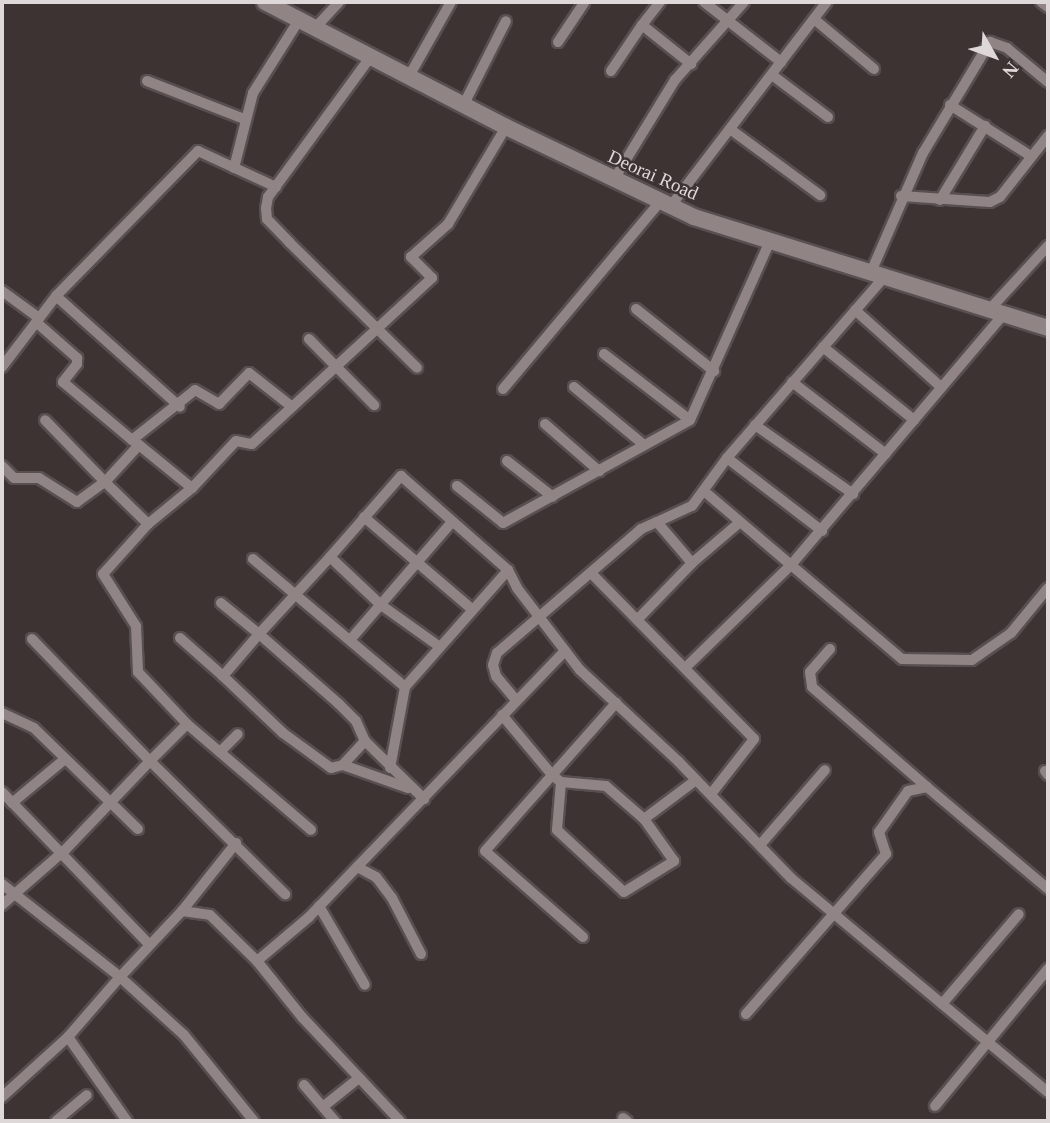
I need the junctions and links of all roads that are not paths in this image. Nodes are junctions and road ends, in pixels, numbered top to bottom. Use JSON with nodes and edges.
{"nodes":[{"id":1,"x":265,"y":2,"type":"edge"},
{"id":2,"x":339,"y":2,"type":"edge"},
{"id":3,"x":450,"y":2,"type":"edge"},
{"id":4,"x":584,"y":2,"type":"edge"},
{"id":5,"x":660,"y":2,"type":"edge"},
{"id":6,"x":704,"y":2,"type":"edge"},
{"id":7,"x":744,"y":2,"type":"edge"},
{"id":8,"x":827,"y":2,"type":"edge"},
{"id":9,"x":1041,"y":2,"type":"edge"},
{"id":10,"x":1048,"y":7,"type":"edge"},
{"id":11,"x":814,"y":19,"type":"junction"},
{"id":12,"x":299,"y":20,"type":"junction"},
{"id":13,"x":506,"y":21,"type":"dead end"},
{"id":14,"x":729,"y":22,"type":"junction"},
{"id":15,"x":642,"y":25,"type":"junction"},
{"id":16,"x":314,"y":29,"type":"junction"},
{"id":17,"x":558,"y":42,"type":"dead end"},
{"id":18,"x":369,"y":59,"type":"junction"},
{"id":19,"x":781,"y":62,"type":"junction"},
{"id":20,"x":691,"y":64,"type":"junction"},
{"id":21,"x":874,"y":69,"type":"dead end"},
{"id":22,"x":611,"y":71,"type":"dead end"},
{"id":23,"x":772,"y":75,"type":"junction"},
{"id":24,"x":408,"y":78,"type":"junction"},
{"id":25,"x":146,"y":81,"type":"dead end"},
{"id":26,"x":1048,"y":82,"type":"edge"},
{"id":27,"x":950,"y":105,"type":"junction"},
{"id":28,"x":463,"y":106,"type":"junction"},
{"id":29,"x":828,"y":117,"type":"dead end"},
{"id":30,"x":244,"y":119,"type":"junction"},
{"id":31,"x":985,"y":126,"type":"junction"},
{"id":32,"x":506,"y":127,"type":"junction"},
{"id":33,"x":730,"y":129,"type":"junction"},
{"id":34,"x":1048,"y":136,"type":"edge"},
{"id":35,"x":1031,"y":156,"type":"junction"},
{"id":36,"x":234,"y":168,"type":"junction"},
{"id":37,"x":612,"y":181,"type":"junction"},
{"id":38,"x":276,"y":187,"type":"junction"},
{"id":39,"x":820,"y":195,"type":"dead end"},
{"id":40,"x":901,"y":196,"type":"junction"},
{"id":41,"x":940,"y":200,"type":"junction"},
{"id":42,"x":665,"y":205,"type":"junction"},
{"id":43,"x":771,"y":241,"type":"junction"},
{"id":44,"x":1048,"y":246,"type":"edge"},
{"id":45,"x":878,"y":274,"type":"junction"},
{"id":46,"x":2,"y":291,"type":"edge"},
{"id":47,"x":57,"y":296,"type":"junction"},
{"id":48,"x":636,"y":309,"type":"dead end"},
{"id":49,"x":855,"y":310,"type":"junction"},
{"id":50,"x":997,"y":311,"type":"junction"},
{"id":51,"x":38,"y":320,"type":"junction"},
{"id":52,"x":1048,"y":328,"type":"edge"},
{"id":53,"x":380,"y":329,"type":"junction"},
{"id":54,"x":309,"y":339,"type":"dead end"},
{"id":55,"x":823,"y":347,"type":"junction"},
{"id":56,"x":604,"y":354,"type":"dead end"},
{"id":57,"x":334,"y":366,"type":"junction"},
{"id":58,"x":2,"y":367,"type":"edge"},
{"id":59,"x":417,"y":368,"type":"dead end"},
{"id":60,"x":714,"y":371,"type":"junction"},
{"id":61,"x":792,"y":382,"type":"junction"},
{"id":62,"x":574,"y":387,"type":"dead end"},
{"id":63,"x":941,"y":387,"type":"junction"},
{"id":64,"x":503,"y":389,"type":"dead end"},
{"id":65,"x":373,"y":405,"type":"dead end"},
{"id":66,"x":291,"y":406,"type":"junction"},
{"id":67,"x":180,"y":407,"type":"junction"},
{"id":68,"x":45,"y":420,"type":"dead end"},
{"id":69,"x":690,"y":420,"type":"junction"},
{"id":70,"x":914,"y":420,"type":"junction"},
{"id":71,"x":545,"y":424,"type":"dead end"},
{"id":72,"x":755,"y":425,"type":"junction"},
{"id":73,"x":136,"y":443,"type":"junction"},
{"id":74,"x":644,"y":445,"type":"junction"},
{"id":75,"x":886,"y":454,"type":"junction"},
{"id":76,"x":727,"y":458,"type":"junction"},
{"id":77,"x":507,"y":461,"type":"dead end"},
{"id":78,"x":2,"y":466,"type":"edge"},
{"id":79,"x":599,"y":471,"type":"junction"},
{"id":80,"x":105,"y":482,"type":"junction"},
{"id":81,"x":457,"y":486,"type":"dead end"},
{"id":82,"x":192,"y":488,"type":"junction"},
{"id":83,"x":704,"y":491,"type":"junction"},
{"id":84,"x":853,"y":494,"type":"junction"},
{"id":85,"x":553,"y":497,"type":"junction"},
{"id":86,"x":363,"y":517,"type":"junction"},
{"id":87,"x":452,"y":522,"type":"junction"},
{"id":88,"x":657,"y":522,"type":"junction"},
{"id":89,"x":739,"y":523,"type":"junction"},
{"id":90,"x":148,"y":524,"type":"junction"},
{"id":91,"x":822,"y":531,"type":"junction"},
{"id":92,"x":330,"y":556,"type":"junction"},
{"id":93,"x":253,"y":559,"type":"dead end"},
{"id":94,"x":417,"y":563,"type":"junction"},
{"id":95,"x":692,"y":563,"type":"junction"},
{"id":96,"x":790,"y":565,"type":"junction"},
{"id":97,"x":508,"y":570,"type":"junction"},
{"id":98,"x":592,"y":574,"type":"junction"},
{"id":99,"x":1048,"y":588,"type":"edge"},
{"id":100,"x":295,"y":595,"type":"junction"},
{"id":101,"x":221,"y":603,"type":"dead end"},
{"id":102,"x":381,"y":604,"type":"junction"},
{"id":103,"x":473,"y":610,"type":"junction"},
{"id":104,"x":539,"y":618,"type":"junction"},
{"id":105,"x":637,"y":620,"type":"junction"},
{"id":106,"x":258,"y":634,"type":"junction"},
{"id":107,"x":180,"y":638,"type":"dead end"},
{"id":108,"x":32,"y":639,"type":"dead end"},
{"id":109,"x":350,"y":640,"type":"junction"},
{"id":110,"x":440,"y":647,"type":"junction"},
{"id":111,"x":830,"y":649,"type":"dead end"},
{"id":112,"x":565,"y":651,"type":"junction"},
{"id":113,"x":685,"y":668,"type":"junction"},
{"id":114,"x":223,"y":676,"type":"junction"},
{"id":115,"x":405,"y":687,"type":"junction"},
{"id":116,"x":516,"y":700,"type":"junction"},
{"id":117,"x":617,"y":703,"type":"junction"},
{"id":118,"x":2,"y":713,"type":"edge"},
{"id":119,"x":502,"y":715,"type":"junction"},
{"id":120,"x":187,"y":724,"type":"junction"},
{"id":121,"x":238,"y":734,"type":"dead end"},
{"id":122,"x":365,"y":741,"type":"junction"},
{"id":123,"x":220,"y":752,"type":"junction"},
{"id":124,"x":65,"y":759,"type":"junction"},
{"id":125,"x":150,"y":761,"type":"junction"},
{"id":126,"x":343,"y":765,"type":"junction"},
{"id":127,"x":390,"y":768,"type":"junction"},
{"id":128,"x":825,"y":769,"type":"dead end"},
{"id":129,"x":557,"y":779,"type":"junction"},
{"id":130,"x":696,"y":779,"type":"junction"},
{"id":131,"x":927,"y":787,"type":"junction"},
{"id":132,"x":414,"y":790,"type":"junction"},
{"id":133,"x":2,"y":792,"type":"edge"},
{"id":134,"x":710,"y":794,"type":"junction"},
{"id":135,"x":424,"y":799,"type":"junction"},
{"id":136,"x":111,"y":802,"type":"junction"},
{"id":137,"x":12,"y":803,"type":"junction"},
{"id":138,"x":645,"y":819,"type":"junction"},
{"id":139,"x":138,"y":829,"type":"dead end"},
{"id":140,"x":311,"y":830,"type":"dead end"},
{"id":141,"x":236,"y":843,"type":"junction"},
{"id":142,"x":760,"y":845,"type":"junction"},
{"id":143,"x":60,"y":854,"type":"junction"},
{"id":144,"x":357,"y":867,"type":"junction"},
{"id":145,"x":2,"y":884,"type":"edge"},
{"id":146,"x":1048,"y":889,"type":"edge"},
{"id":147,"x":285,"y":894,"type":"dead end"},
{"id":148,"x":12,"y":895,"type":"junction"},
{"id":149,"x":2,"y":905,"type":"edge"},
{"id":150,"x":319,"y":906,"type":"junction"},
{"id":151,"x":182,"y":911,"type":"junction"},
{"id":152,"x":832,"y":912,"type":"junction"},
{"id":153,"x":1019,"y":914,"type":"dead end"},
{"id":154,"x":583,"y":937,"type":"dead end"},
{"id":155,"x":149,"y":944,"type":"junction"},
{"id":156,"x":421,"y":954,"type":"dead end"},
{"id":157,"x":257,"y":961,"type":"junction"},
{"id":158,"x":1048,"y":969,"type":"edge"},
{"id":159,"x":120,"y":977,"type":"junction"},
{"id":160,"x":365,"y":985,"type":"dead end"},
{"id":161,"x":942,"y":1004,"type":"junction"},
{"id":162,"x":746,"y":1014,"type":"dead end"},
{"id":163,"x":68,"y":1037,"type":"junction"},
{"id":164,"x":988,"y":1042,"type":"junction"},
{"id":165,"x":359,"y":1078,"type":"junction"},
{"id":166,"x":304,"y":1085,"type":"dead end"},
{"id":167,"x":1048,"y":1092,"type":"edge"},
{"id":168,"x":87,"y":1095,"type":"dead end"},
{"id":169,"x":2,"y":1097,"type":"edge"},
{"id":170,"x":324,"y":1106,"type":"junction"},
{"id":171,"x":935,"y":1106,"type":"dead end"},
{"id":172,"x":55,"y":1121,"type":"edge"},
{"id":173,"x":127,"y":1121,"type":"edge"},
{"id":174,"x":254,"y":1121,"type":"edge"},
{"id":175,"x":335,"y":1121,"type":"edge"},
{"id":176,"x":400,"y":1121,"type":"edge"}],
"edges":[{"from":1,"to":12,"type":"street","name":"Deorai Road"},
{"from":2,"to":16,"type":"street"},
{"from":3,"to":24,"type":"street"},
{"from":4,"to":17,"type":"street"},
{"from":5,"to":15,"type":"street"},
{"from":6,"to":14,"type":"street"},
{"from":7,"to":14,"type":"street"},
{"from":8,"to":11,"type":"street"},
{"from":9,"to":10,"type":"street"},
{"from":11,"to":19,"type":"street"},
{"from":11,"to":21,"type":"street"},
{"from":12,"to":16,"type":"street","name":"Deorai Road"},
{"from":12,"to":30,"type":"street"},
{"from":13,"to":28,"type":"street"},
{"from":14,"to":19,"type":"street"},
{"from":14,"to":20,"type":"street"},
{"from":15,"to":20,"type":"street"},
{"from":15,"to":22,"type":"street"},
{"from":16,"to":18,"type":"street","name":"Deorai Road"},
{"from":18,"to":24,"type":"street","name":"Deorai Road"},
{"from":18,"to":38,"type":"street"},
{"from":19,"to":23,"type":"street"},
{"from":20,"to":37,"type":"street"},
{"from":23,"to":29,"type":"street"},
{"from":23,"to":33,"type":"street"},
{"from":24,"to":28,"type":"street","name":"Deorai Road"},
{"from":25,"to":30,"type":"street"},
{"from":26,"to":27,"type":"street"},
{"from":27,"to":31,"type":"street"},
{"from":27,"to":40,"type":"street"},
{"from":28,"to":32,"type":"street","name":"Deorai Road"},
{"from":30,"to":36,"type":"street"},
{"from":31,"to":35,"type":"street"},
{"from":31,"to":41,"type":"street"},
{"from":32,"to":37,"type":"street","name":"Deorai Road"},
{"from":32,"to":53,"type":"street"},
{"from":33,"to":39,"type":"street"},
{"from":33,"to":42,"type":"street"},
{"from":34,"to":35,"type":"street"},
{"from":35,"to":41,"type":"street"},
{"from":36,"to":38,"type":"street"},
{"from":36,"to":47,"type":"street"},
{"from":37,"to":42,"type":"street","name":"Deorai Road"},
{"from":38,"to":53,"type":"street"},
{"from":40,"to":41,"type":"street"},
{"from":40,"to":45,"type":"street"},
{"from":42,"to":43,"type":"street","name":"Deorai Road"},
{"from":42,"to":64,"type":"street"},
{"from":43,"to":45,"type":"street","name":"Deorai Road"},
{"from":43,"to":60,"type":"street"},
{"from":44,"to":50,"type":"street"},
{"from":45,"to":49,"type":"street"},
{"from":45,"to":50,"type":"street","name":"Deorai Road"},
{"from":46,"to":51,"type":"street"},
{"from":47,"to":51,"type":"street"},
{"from":47,"to":67,"type":"street"},
{"from":48,"to":60,"type":"street"},
{"from":49,"to":55,"type":"street"},
{"from":49,"to":63,"type":"street"},
{"from":50,"to":52,"type":"street","name":"Deorai Road"},
{"from":50,"to":63,"type":"street"},
{"from":51,"to":58,"type":"street"},
{"from":51,"to":73,"type":"street"},
{"from":53,"to":57,"type":"street"},
{"from":53,"to":59,"type":"street"},
{"from":54,"to":57,"type":"street"},
{"from":55,"to":61,"type":"street"},
{"from":55,"to":70,"type":"street"},
{"from":56,"to":69,"type":"street"},
{"from":57,"to":65,"type":"street"},
{"from":57,"to":66,"type":"street"},
{"from":60,"to":69,"type":"street"},
{"from":61,"to":72,"type":"street"},
{"from":61,"to":75,"type":"street"},
{"from":62,"to":74,"type":"street"},
{"from":63,"to":70,"type":"street"},
{"from":66,"to":67,"type":"street"},
{"from":66,"to":82,"type":"street"},
{"from":67,"to":73,"type":"street"},
{"from":68,"to":80,"type":"street"},
{"from":69,"to":74,"type":"street"},
{"from":70,"to":75,"type":"street"},
{"from":71,"to":79,"type":"street"},
{"from":72,"to":76,"type":"street"},
{"from":72,"to":84,"type":"street"},
{"from":73,"to":80,"type":"street"},
{"from":73,"to":82,"type":"street"},
{"from":74,"to":79,"type":"street"},
{"from":75,"to":84,"type":"street"},
{"from":76,"to":83,"type":"street"},
{"from":76,"to":91,"type":"street"},
{"from":77,"to":85,"type":"street"},
{"from":78,"to":80,"type":"street"},
{"from":79,"to":85,"type":"street"},
{"from":80,"to":90,"type":"street"},
{"from":81,"to":85,"type":"street"},
{"from":82,"to":90,"type":"street"},
{"from":83,"to":88,"type":"street"},
{"from":83,"to":89,"type":"street"},
{"from":84,"to":91,"type":"street"},
{"from":86,"to":87,"type":"street"},
{"from":86,"to":92,"type":"street"},
{"from":86,"to":94,"type":"street"},
{"from":87,"to":94,"type":"street"},
{"from":87,"to":97,"type":"street"},
{"from":88,"to":95,"type":"street"},
{"from":88,"to":98,"type":"street"},
{"from":89,"to":95,"type":"street"},
{"from":89,"to":96,"type":"street"},
{"from":90,"to":120,"type":"street"},
{"from":91,"to":96,"type":"street"},
{"from":92,"to":100,"type":"street"},
{"from":92,"to":102,"type":"street"},
{"from":93,"to":100,"type":"street"},
{"from":94,"to":102,"type":"street"},
{"from":94,"to":103,"type":"street"},
{"from":95,"to":105,"type":"street"},
{"from":96,"to":99,"type":"street"},
{"from":96,"to":113,"type":"street"},
{"from":97,"to":103,"type":"street"},
{"from":97,"to":104,"type":"street"},
{"from":98,"to":104,"type":"street"},
{"from":98,"to":105,"type":"street"},
{"from":100,"to":106,"type":"street"},
{"from":100,"to":109,"type":"street"},
{"from":101,"to":106,"type":"street"},
{"from":102,"to":109,"type":"street"},
{"from":102,"to":110,"type":"street"},
{"from":103,"to":110,"type":"street"},
{"from":104,"to":112,"type":"street"},
{"from":104,"to":116,"type":"street"},
{"from":105,"to":113,"type":"street"},
{"from":106,"to":114,"type":"street"},
{"from":106,"to":122,"type":"street"},
{"from":107,"to":114,"type":"street"},
{"from":108,"to":125,"type":"street"},
{"from":109,"to":115,"type":"street"},
{"from":110,"to":115,"type":"street"},
{"from":111,"to":131,"type":"street"},
{"from":112,"to":116,"type":"street"},
{"from":112,"to":117,"type":"street"},
{"from":113,"to":134,"type":"street"},
{"from":114,"to":126,"type":"street"},
{"from":115,"to":127,"type":"street"},
{"from":116,"to":119,"type":"street"},
{"from":117,"to":129,"type":"street"},
{"from":117,"to":130,"type":"street"},
{"from":118,"to":124,"type":"street"},
{"from":119,"to":129,"type":"street"},
{"from":119,"to":135,"type":"street"},
{"from":120,"to":123,"type":"street"},
{"from":120,"to":125,"type":"street"},
{"from":121,"to":123,"type":"street"},
{"from":122,"to":126,"type":"street"},
{"from":122,"to":127,"type":"street"},
{"from":123,"to":140,"type":"street"},
{"from":124,"to":136,"type":"street"},
{"from":124,"to":137,"type":"street"},
{"from":125,"to":136,"type":"street"},
{"from":125,"to":141,"type":"street"},
{"from":126,"to":132,"type":"street"},
{"from":127,"to":132,"type":"street"},
{"from":128,"to":142,"type":"street"},
{"from":129,"to":138,"type":"street"},
{"from":129,"to":138,"type":"street"},
{"from":129,"to":154,"type":"street"},
{"from":130,"to":134,"type":"street"},
{"from":130,"to":138,"type":"street"},
{"from":131,"to":146,"type":"street"},
{"from":131,"to":152,"type":"street"},
{"from":132,"to":135,"type":"street"},
{"from":133,"to":137,"type":"street"},
{"from":134,"to":142,"type":"street"},
{"from":135,"to":144,"type":"street"},
{"from":136,"to":139,"type":"street"},
{"from":136,"to":143,"type":"street"},
{"from":137,"to":143,"type":"street"},
{"from":141,"to":147,"type":"street"},
{"from":141,"to":151,"type":"street"},
{"from":142,"to":152,"type":"street"},
{"from":143,"to":148,"type":"street"},
{"from":143,"to":155,"type":"street"},
{"from":144,"to":150,"type":"street"},
{"from":144,"to":156,"type":"street"},
{"from":145,"to":148,"type":"street"},
{"from":148,"to":149,"type":"street"},
{"from":148,"to":159,"type":"street"},
{"from":150,"to":157,"type":"street"},
{"from":150,"to":160,"type":"street"},
{"from":151,"to":155,"type":"street"},
{"from":151,"to":157,"type":"street"},
{"from":152,"to":161,"type":"street"},
{"from":152,"to":162,"type":"street"},
{"from":153,"to":161,"type":"street"},
{"from":155,"to":159,"type":"street"},
{"from":157,"to":165,"type":"street"},
{"from":158,"to":164,"type":"street"},
{"from":159,"to":163,"type":"street"},
{"from":159,"to":174,"type":"street"},
{"from":161,"to":164,"type":"street"},
{"from":163,"to":169,"type":"street"},
{"from":163,"to":173,"type":"street"},
{"from":164,"to":167,"type":"street"},
{"from":164,"to":171,"type":"street"},
{"from":165,"to":170,"type":"street"},
{"from":165,"to":176,"type":"street"},
{"from":166,"to":170,"type":"street"},
{"from":168,"to":172,"type":"street"},
{"from":170,"to":175,"type":"street"}]}
